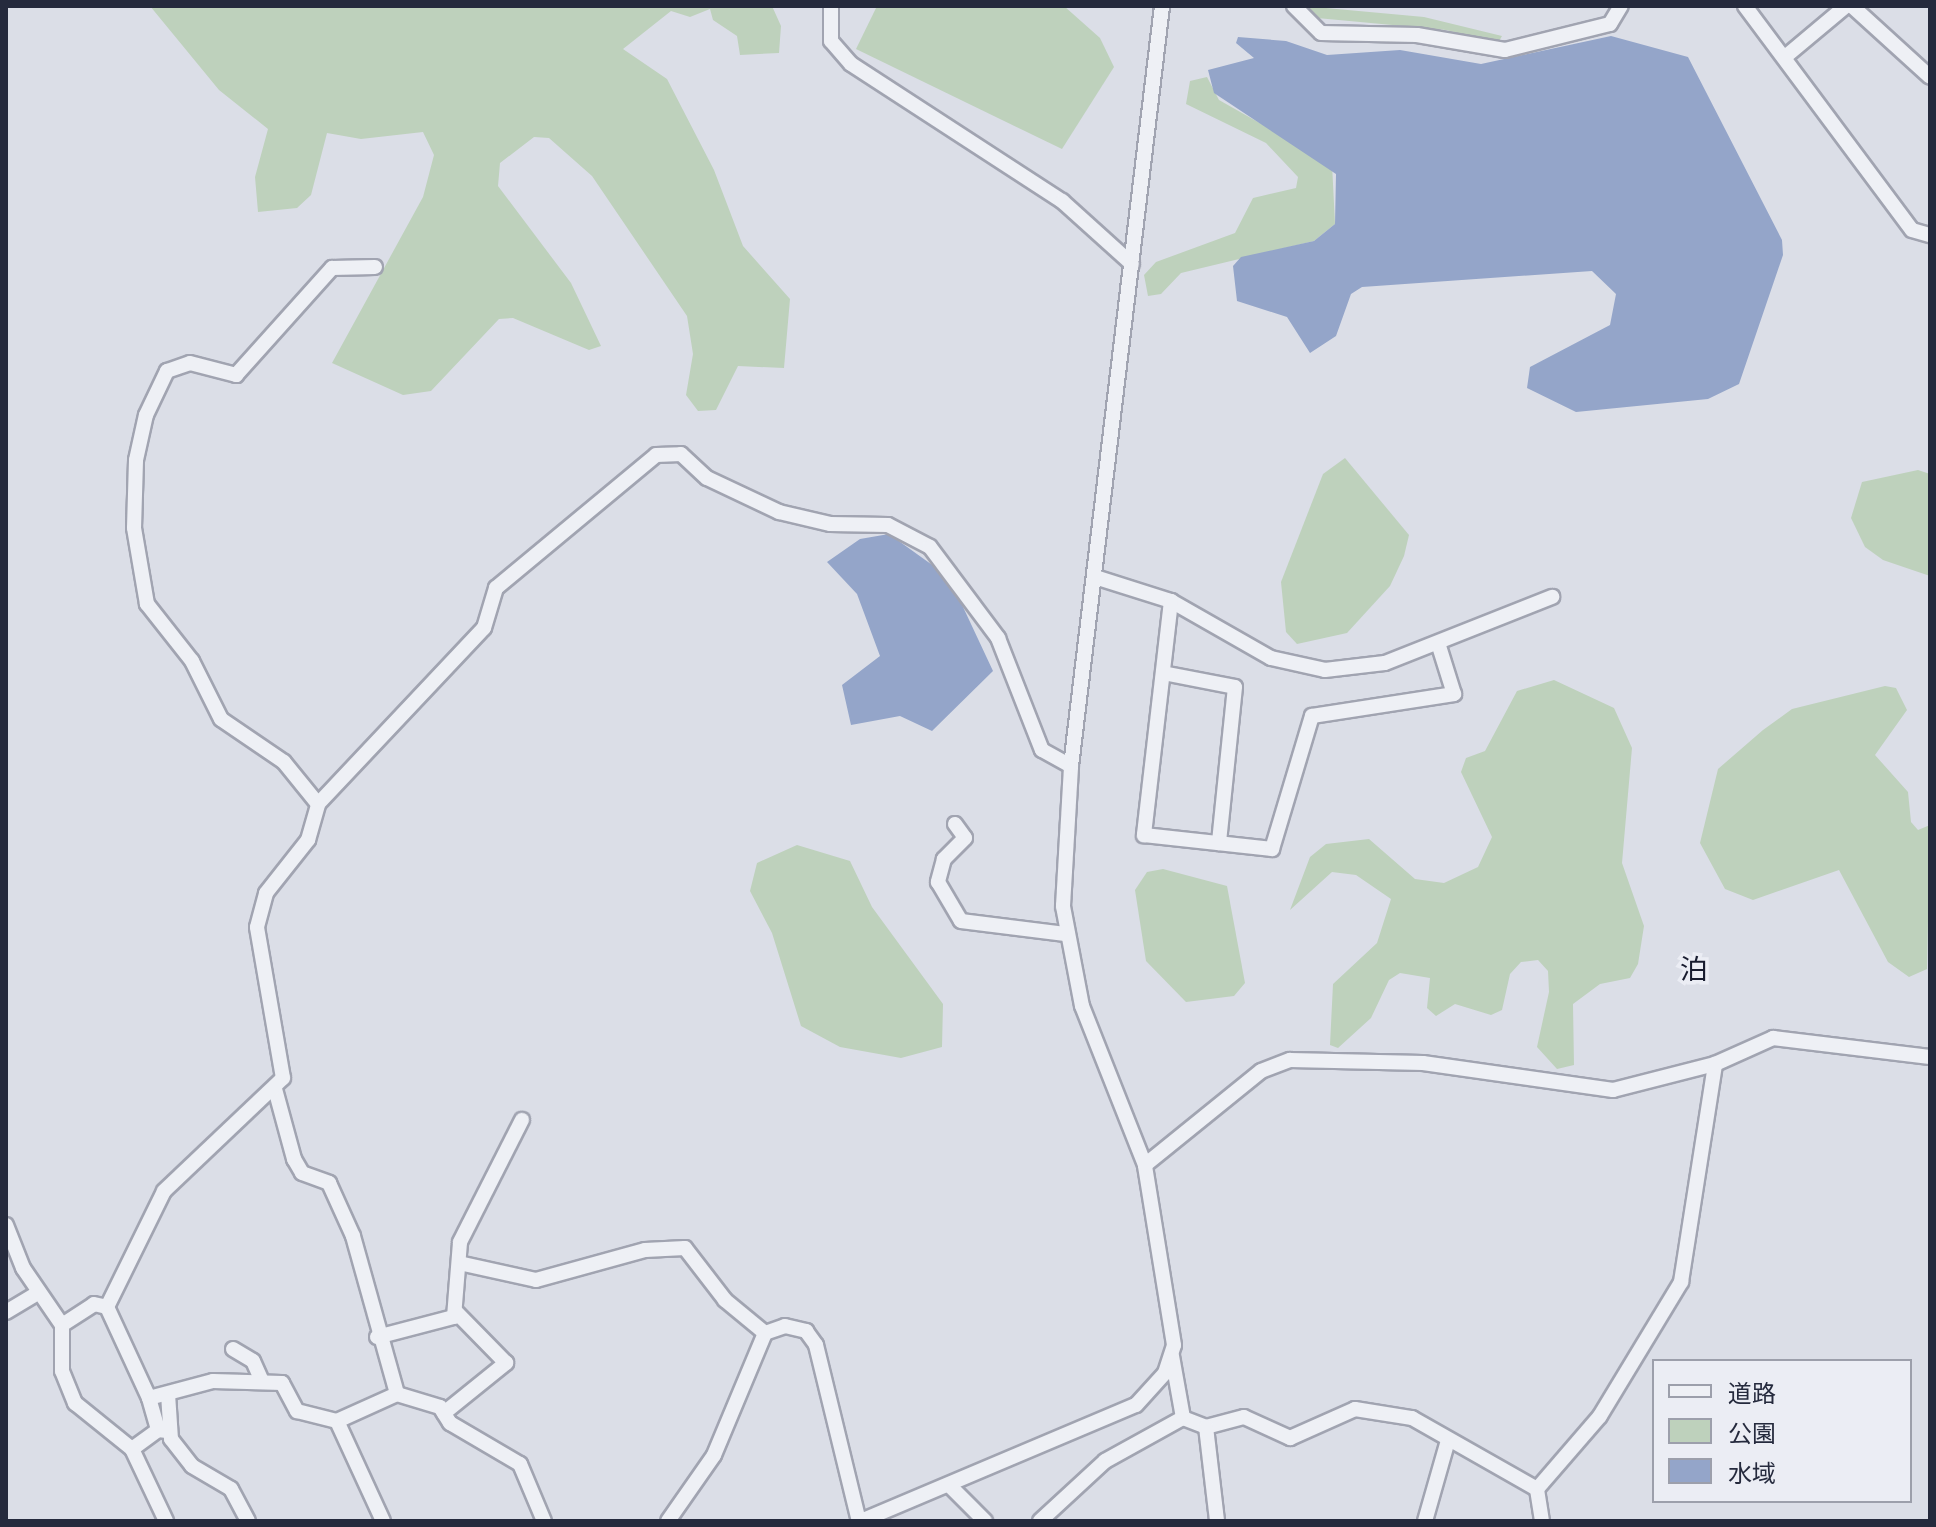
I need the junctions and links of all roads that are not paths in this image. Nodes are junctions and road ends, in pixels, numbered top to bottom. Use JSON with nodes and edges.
{"nodes":[{"id":1,"x":831,"y":6,"type":"edge"},
{"id":2,"x":1162,"y":6,"type":"edge"},
{"id":3,"x":1294,"y":6,"type":"edge"},
{"id":4,"x":1621,"y":6,"type":"edge"},
{"id":5,"x":1745,"y":6,"type":"edge"},
{"id":6,"x":1849,"y":6,"type":"edge"},
{"id":7,"x":1785,"y":57,"type":"junction"},
{"id":8,"x":1930,"y":77,"type":"edge"},
{"id":9,"x":1930,"y":235,"type":"edge"},
{"id":10,"x":1132,"y":264,"type":"junction"},
{"id":11,"x":375,"y":267,"type":"dead end"},
{"id":12,"x":1095,"y":577,"type":"junction"},
{"id":13,"x":1552,"y":597,"type":"dead end"},
{"id":14,"x":1171,"y":601,"type":"junction"},
{"id":15,"x":1438,"y":643,"type":"junction"},
{"id":16,"x":1163,"y":673,"type":"junction"},
{"id":17,"x":1071,"y":766,"type":"junction"},
{"id":18,"x":318,"y":804,"type":"junction"},
{"id":19,"x":955,"y":824,"type":"dead end"},
{"id":20,"x":1219,"y":843,"type":"junction"},
{"id":21,"x":1065,"y":934,"type":"junction"},
{"id":22,"x":1930,"y":1057,"type":"edge"},
{"id":23,"x":1715,"y":1064,"type":"junction"},
{"id":24,"x":275,"y":1089,"type":"junction"},
{"id":25,"x":522,"y":1120,"type":"dead end"},
{"id":26,"x":1145,"y":1165,"type":"junction"},
{"id":27,"x":6,"y":1225,"type":"edge"},
{"id":28,"x":459,"y":1263,"type":"junction"},
{"id":29,"x":38,"y":1293,"type":"junction"},
{"id":30,"x":107,"y":1307,"type":"junction"},
{"id":31,"x":6,"y":1312,"type":"edge"},
{"id":32,"x":456,"y":1312,"type":"junction"},
{"id":33,"x":62,"y":1325,"type":"junction"},
{"id":34,"x":765,"y":1333,"type":"junction"},
{"id":35,"x":377,"y":1337,"type":"junction"},
{"id":36,"x":233,"y":1349,"type":"dead end"},
{"id":37,"x":1172,"y":1356,"type":"junction"},
{"id":38,"x":262,"y":1381,"type":"junction"},
{"id":39,"x":168,"y":1394,"type":"junction"},
{"id":40,"x":397,"y":1394,"type":"junction"},
{"id":41,"x":149,"y":1398,"type":"junction"},
{"id":42,"x":444,"y":1413,"type":"junction"},
{"id":43,"x":1183,"y":1418,"type":"junction"},
{"id":44,"x":337,"y":1421,"type":"junction"},
{"id":45,"x":1206,"y":1427,"type":"junction"},
{"id":46,"x":162,"y":1430,"type":"junction"},
{"id":47,"x":1447,"y":1444,"type":"junction"},
{"id":48,"x":132,"y":1449,"type":"junction"},
{"id":49,"x":949,"y":1485,"type":"junction"},
{"id":50,"x":1537,"y":1489,"type":"junction"},
{"id":51,"x":166,"y":1521,"type":"edge"},
{"id":52,"x":248,"y":1521,"type":"edge"},
{"id":53,"x":383,"y":1521,"type":"edge"},
{"id":54,"x":544,"y":1521,"type":"edge"},
{"id":55,"x":668,"y":1521,"type":"edge"},
{"id":56,"x":860,"y":1521,"type":"edge"},
{"id":57,"x":985,"y":1521,"type":"edge"},
{"id":58,"x":1040,"y":1521,"type":"edge"},
{"id":59,"x":1217,"y":1521,"type":"edge"},
{"id":60,"x":1425,"y":1521,"type":"edge"},
{"id":61,"x":1542,"y":1521,"type":"edge"}],
"edges":[{"from":1,"to":10,"type":"street"},
{"from":2,"to":10,"type":"street"},
{"from":3,"to":4,"type":"street"},
{"from":5,"to":7,"type":"street"},
{"from":6,"to":7,"type":"street"},
{"from":6,"to":8,"type":"street"},
{"from":7,"to":9,"type":"street"},
{"from":10,"to":12,"type":"street"},
{"from":11,"to":18,"type":"street"},
{"from":12,"to":14,"type":"street"},
{"from":12,"to":17,"type":"street"},
{"from":13,"to":15,"type":"street"},
{"from":14,"to":15,"type":"street"},
{"from":14,"to":16,"type":"street"},
{"from":15,"to":20,"type":"street"},
{"from":16,"to":20,"type":"street"},
{"from":16,"to":20,"type":"street"},
{"from":17,"to":18,"type":"street"},
{"from":17,"to":21,"type":"street"},
{"from":18,"to":24,"type":"street"},
{"from":19,"to":21,"type":"street"},
{"from":21,"to":26,"type":"street"},
{"from":22,"to":23,"type":"street"},
{"from":23,"to":26,"type":"street"},
{"from":23,"to":50,"type":"street"},
{"from":24,"to":30,"type":"street"},
{"from":24,"to":35,"type":"street"},
{"from":25,"to":28,"type":"street"},
{"from":26,"to":37,"type":"street"},
{"from":27,"to":29,"type":"street"},
{"from":28,"to":32,"type":"street"},
{"from":28,"to":34,"type":"street"},
{"from":29,"to":31,"type":"street"},
{"from":29,"to":33,"type":"street"},
{"from":30,"to":33,"type":"street"},
{"from":30,"to":41,"type":"street"},
{"from":32,"to":35,"type":"street"},
{"from":32,"to":42,"type":"street"},
{"from":33,"to":48,"type":"street"},
{"from":34,"to":55,"type":"street"},
{"from":34,"to":56,"type":"street"},
{"from":35,"to":40,"type":"street"},
{"from":36,"to":38,"type":"street"},
{"from":37,"to":43,"type":"street"},
{"from":37,"to":49,"type":"street"},
{"from":38,"to":39,"type":"street"},
{"from":38,"to":44,"type":"street"},
{"from":39,"to":41,"type":"street"},
{"from":39,"to":46,"type":"street"},
{"from":40,"to":42,"type":"street"},
{"from":40,"to":44,"type":"street"},
{"from":41,"to":46,"type":"street"},
{"from":42,"to":54,"type":"street"},
{"from":43,"to":45,"type":"street"},
{"from":43,"to":58,"type":"street"},
{"from":44,"to":53,"type":"street"},
{"from":45,"to":47,"type":"street"},
{"from":45,"to":59,"type":"street"},
{"from":46,"to":48,"type":"street"},
{"from":46,"to":52,"type":"street"},
{"from":47,"to":50,"type":"street"},
{"from":47,"to":60,"type":"street"},
{"from":48,"to":51,"type":"street"},
{"from":49,"to":56,"type":"street"},
{"from":49,"to":57,"type":"street"},
{"from":50,"to":61,"type":"street"}]}
